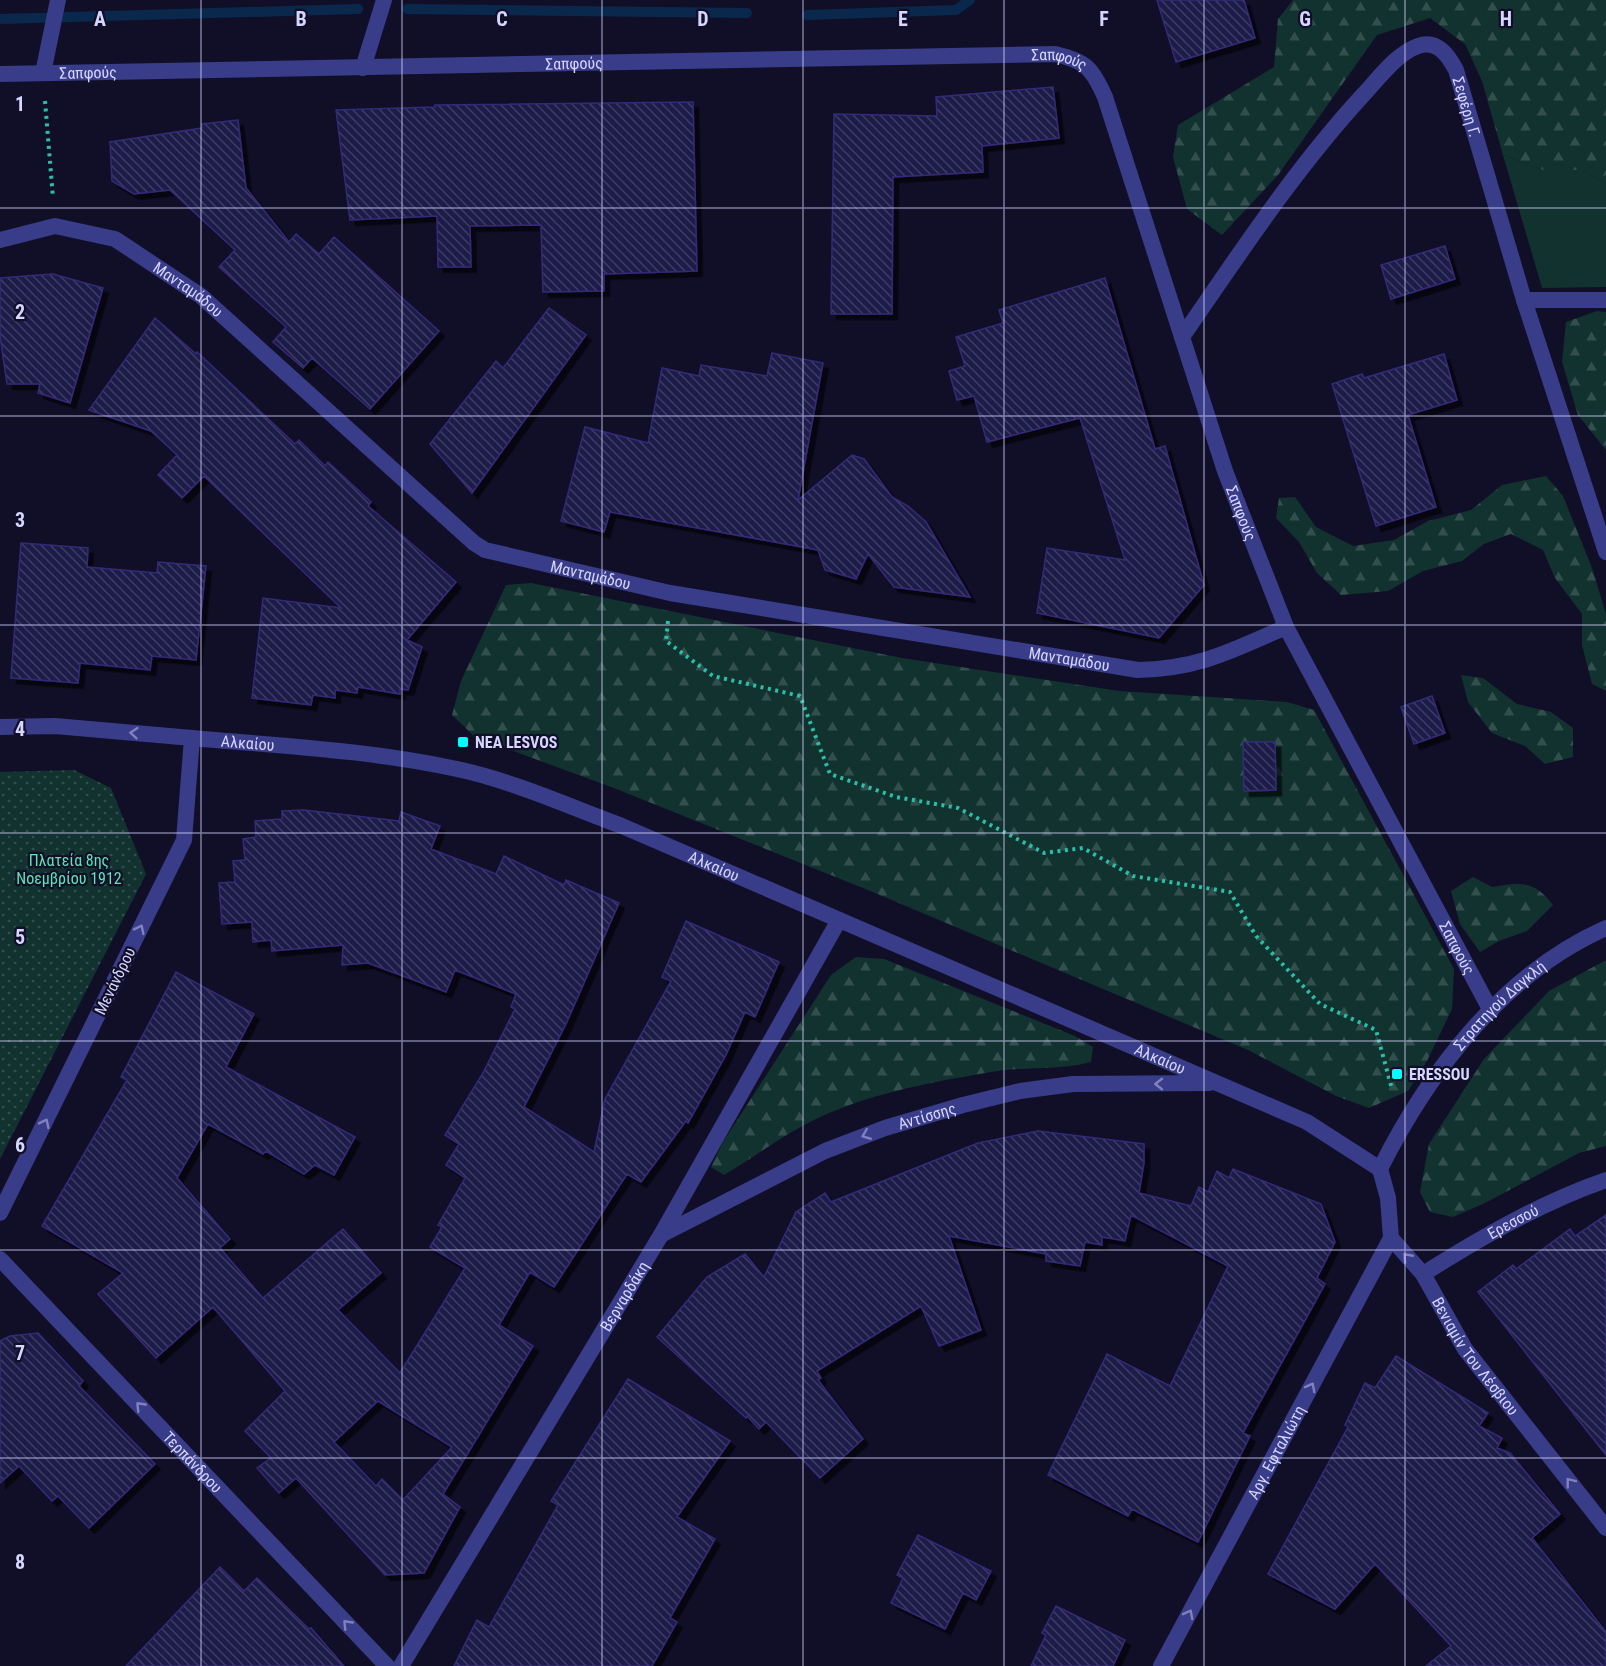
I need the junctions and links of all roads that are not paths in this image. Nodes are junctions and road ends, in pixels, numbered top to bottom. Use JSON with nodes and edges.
{"nodes":[{"id":1,"x":58,"y":0,"type":"edge"},
{"id":2,"x":384,"y":0,"type":"edge"},
{"id":3,"x":363,"y":68,"type":"junction"},
{"id":4,"x":43,"y":73,"type":"junction"},
{"id":5,"x":0,"y":74,"type":"edge"},
{"id":6,"x":0,"y":240,"type":"edge"},
{"id":7,"x":1524,"y":300,"type":"junction"},
{"id":8,"x":1606,"y":300,"type":"edge"},
{"id":9,"x":1182,"y":337,"type":"junction"},
{"id":10,"x":1606,"y":552,"type":"edge"},
{"id":11,"x":1286,"y":627,"type":"junction"},
{"id":12,"x":0,"y":727,"type":"edge"},
{"id":13,"x":192,"y":738,"type":"junction"},
{"id":14,"x":839,"y":920,"type":"junction"},
{"id":15,"x":1606,"y":928,"type":"edge"},
{"id":16,"x":1491,"y":1011,"type":"junction"},
{"id":17,"x":1217,"y":1083,"type":"junction"},
{"id":18,"x":1380,"y":1169,"type":"junction"},
{"id":19,"x":1606,"y":1180,"type":"edge"},
{"id":20,"x":0,"y":1213,"type":"edge"},
{"id":21,"x":661,"y":1235,"type":"junction"},
{"id":22,"x":1391,"y":1238,"type":"junction"},
{"id":23,"x":0,"y":1259,"type":"edge"},
{"id":24,"x":1423,"y":1274,"type":"junction"},
{"id":25,"x":1606,"y":1528,"type":"edge"},
{"id":26,"x":387,"y":1666,"type":"edge"},
{"id":27,"x":401,"y":1666,"type":"edge"},
{"id":28,"x":1161,"y":1666,"type":"edge"}],
"edges":[{"from":1,"to":4,"type":"street"},
{"from":2,"to":3,"type":"street"},
{"from":3,"to":4,"type":"street","name":"Σαπφούς"},
{"from":3,"to":9,"type":"street","name":"Σαπφούς"},
{"from":4,"to":5,"type":"street","name":"Σαπφούς"},
{"from":6,"to":11,"type":"street","name":"Μανταμάδου"},
{"from":7,"to":8,"type":"street"},
{"from":7,"to":9,"type":"street","name":"Σεφέρη Γ."},
{"from":7,"to":10,"type":"street","name":"Σεφέρη Γ."},
{"from":9,"to":11,"type":"street","name":"Σαπφούς"},
{"from":11,"to":16,"type":"street","name":"Σαπφούς"},
{"from":13,"to":12,"type":"street","name":"Αλκαίου","one_way":true},
{"from":13,"to":14,"type":"street","name":"Αλκαίου"},
{"from":20,"to":13,"type":"street","name":"Μενάνδρου","one_way":true},
{"from":14,"to":17,"type":"street","name":"Αλκαίου"},
{"from":14,"to":21,"type":"street","name":"Βερναρδάκη"},
{"from":15,"to":16,"type":"street","name":"Στρατηγού Δαγκλή"},
{"from":16,"to":18,"type":"street","name":"Στρατηγού Δαγκλή"},
{"from":17,"to":18,"type":"street","name":"Αλκαίου"},
{"from":17,"to":21,"type":"street","name":"Αντίσσης","one_way":true},
{"from":18,"to":22,"type":"street"},
{"from":19,"to":24,"type":"street","name":"Ερεσσού"},
{"from":21,"to":27,"type":"street","name":"Βερναρδάκη"},
{"from":24,"to":22,"type":"street","name":"Βενιαμίν Του Λέσβιου","one_way":true},
{"from":28,"to":22,"type":"street","name":"Αργ. Εφταλιώτη","one_way":true},
{"from":26,"to":23,"type":"street","name":"Τερπάνδρου","one_way":true},
{"from":25,"to":24,"type":"street","name":"Βενιαμίν Του Λέσβιου","one_way":true}]}
